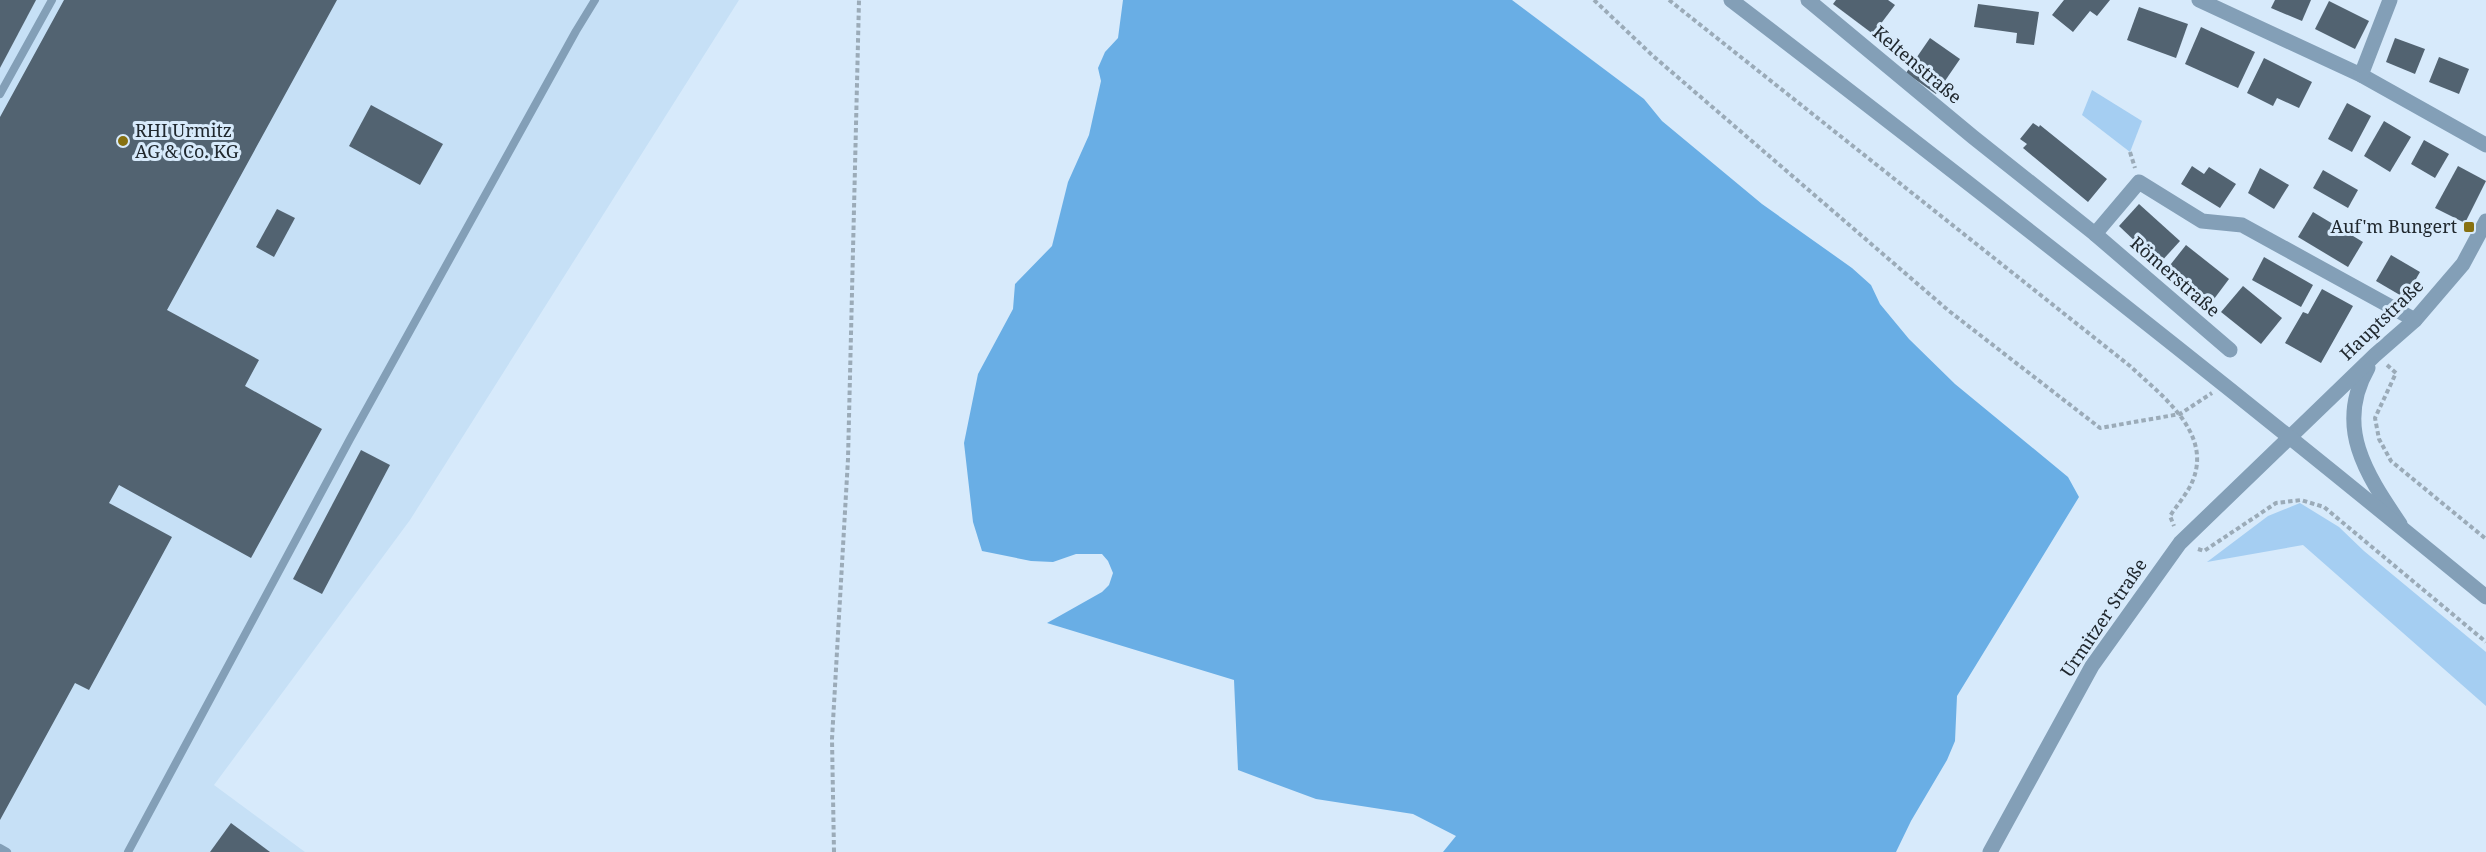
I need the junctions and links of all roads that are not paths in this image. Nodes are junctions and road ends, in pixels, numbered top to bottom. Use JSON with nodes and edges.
{"nodes":[{"id":1,"x":52,"y":0,"type":"edge"},
{"id":2,"x":595,"y":0,"type":"edge"},
{"id":3,"x":1731,"y":0,"type":"edge"},
{"id":4,"x":1808,"y":0,"type":"edge"},
{"id":5,"x":2199,"y":0,"type":"edge"},
{"id":6,"x":2390,"y":0,"type":"edge"},
{"id":7,"x":2361,"y":75,"type":"junction"},
{"id":8,"x":0,"y":94,"type":"edge"},
{"id":9,"x":1973,"y":137,"type":"joint"},
{"id":10,"x":2486,"y":145,"type":"edge"},
{"id":11,"x":2486,"y":220,"type":"edge"},
{"id":12,"x":2095,"y":234,"type":"junction"},
{"id":13,"x":2415,"y":320,"type":"junction"},
{"id":14,"x":2230,"y":350,"type":"dead end"},
{"id":15,"x":2375,"y":355,"type":"junction"},
{"id":16,"x":2290,"y":436,"type":"junction"},
{"id":17,"x":2403,"y":529,"type":"junction"},
{"id":18,"x":2486,"y":597,"type":"edge"},
{"id":19,"x":0,"y":848,"type":"edge"},
{"id":20,"x":7,"y":852,"type":"edge"},
{"id":21,"x":128,"y":852,"type":"edge"},
{"id":22,"x":1990,"y":852,"type":"edge"}],
"edges":[{"from":1,"to":8,"type":"lane"},
{"from":2,"to":21,"type":"lane"},
{"from":3,"to":16,"type":"street"},
{"from":4,"to":9,"type":"street","name":"Keltenstraße"},
{"from":5,"to":7,"type":"street"},
{"from":6,"to":7,"type":"street"},
{"from":7,"to":10,"type":"street"},
{"from":9,"to":12,"type":"street","name":"Römerstraße"},
{"from":11,"to":13,"type":"street","name":"Hauptstraße"},
{"from":12,"to":13,"type":"street"},
{"from":12,"to":14,"type":"street","name":"Römerstraße"},
{"from":13,"to":15,"type":"street","name":"Hauptstraße"},
{"from":15,"to":16,"type":"street","name":"Hauptstraße"},
{"from":15,"to":17,"type":"street"},
{"from":16,"to":17,"type":"street"},
{"from":16,"to":22,"type":"street","name":"Urmitzer Straße"},
{"from":17,"to":18,"type":"street"},
{"from":19,"to":20,"type":"lane"}]}
